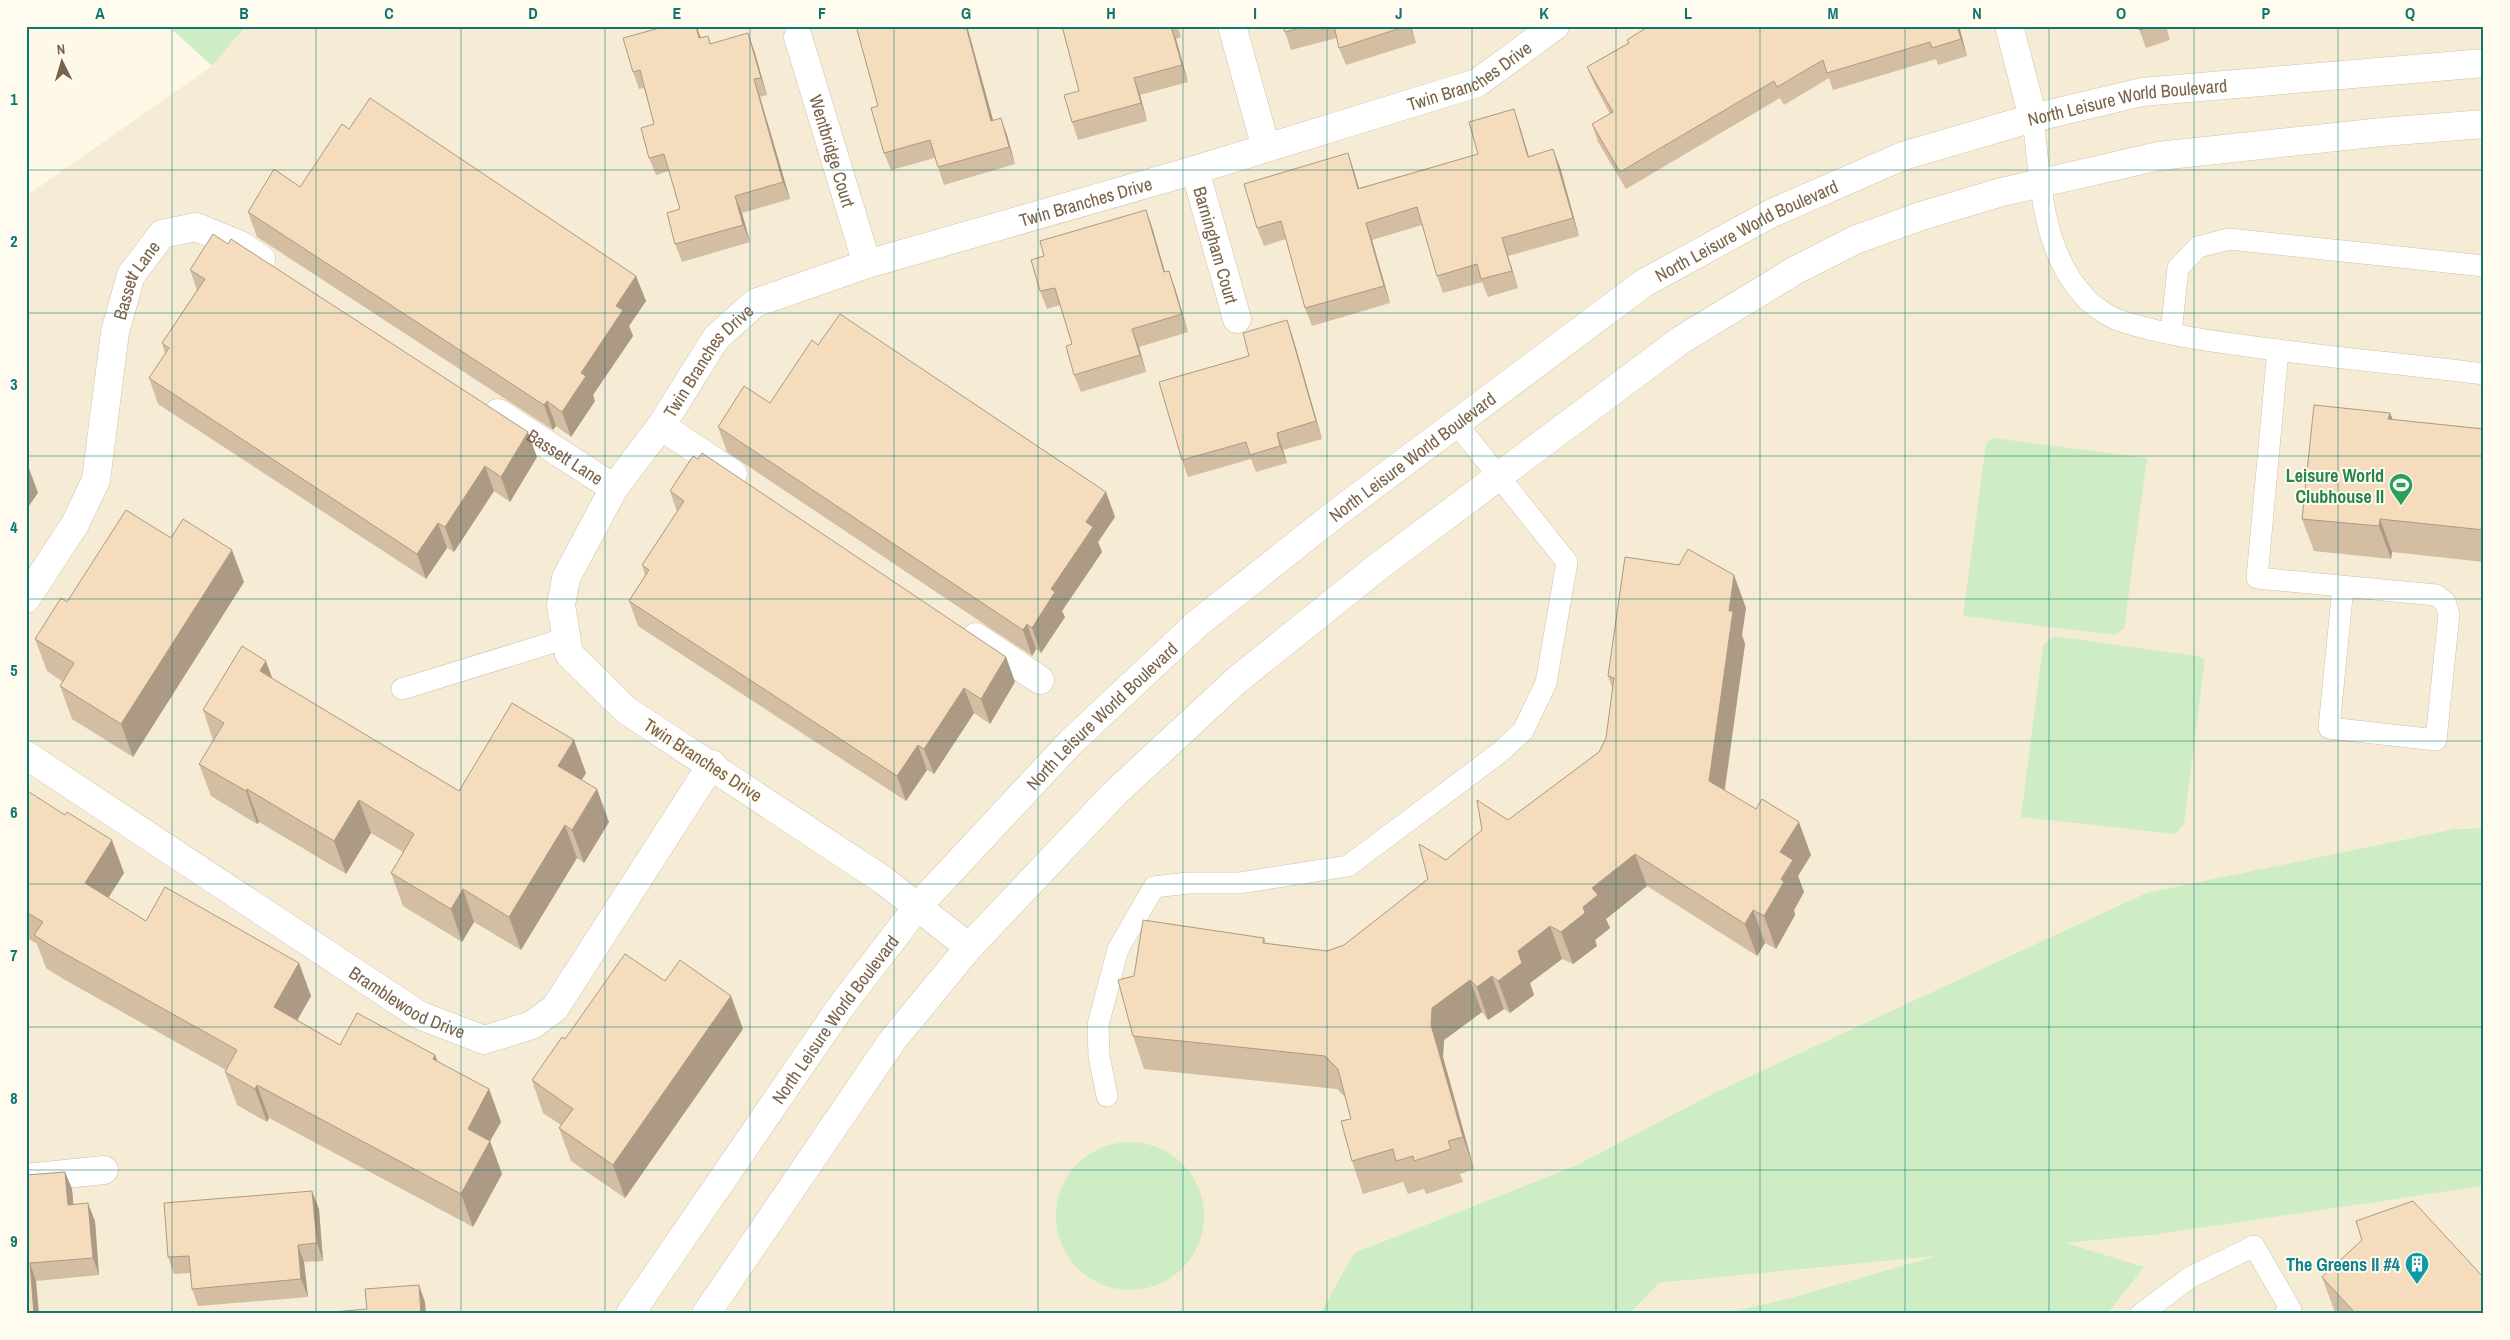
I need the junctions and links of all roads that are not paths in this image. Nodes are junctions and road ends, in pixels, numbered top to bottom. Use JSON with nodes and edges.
{"nodes":[{"id":1,"x":1232,"y":26,"type":"edge"},
{"id":2,"x":1555,"y":26,"type":"edge"},
{"id":3,"x":2009,"y":26,"type":"edge"},
{"id":4,"x":798,"y":37,"type":"dead end"},
{"id":5,"x":2484,"y":63,"type":"edge"},
{"id":6,"x":2033,"y":118,"type":"junction"},
{"id":7,"x":2484,"y":124,"type":"edge"},
{"id":8,"x":1266,"y":148,"type":"junction"},
{"id":9,"x":1195,"y":170,"type":"junction"},
{"id":10,"x":2041,"y":183,"type":"junction"},
{"id":11,"x":867,"y":264,"type":"junction"},
{"id":12,"x":2484,"y":266,"type":"edge"},
{"id":13,"x":281,"y":272,"type":"edge"},
{"id":14,"x":1237,"y":319,"type":"dead end"},
{"id":15,"x":2171,"y":333,"type":"junction"},
{"id":16,"x":2278,"y":350,"type":"junction"},
{"id":17,"x":2484,"y":374,"type":"edge"},
{"id":18,"x":481,"y":402,"type":"edge"},
{"id":19,"x":1456,"y":423,"type":"junction"},
{"id":20,"x":661,"y":426,"type":"junction"},
{"id":21,"x":1499,"y":477,"type":"junction"},
{"id":22,"x":752,"y":487,"type":"edge"},
{"id":23,"x":614,"y":488,"type":"junction"},
{"id":24,"x":2343,"y":587,"type":"junction"},
{"id":25,"x":26,"y":599,"type":"edge"},
{"id":26,"x":958,"y":625,"type":"edge"},
{"id":27,"x":566,"y":638,"type":"junction"},
{"id":28,"x":1040,"y":680,"type":"dead end"},
{"id":29,"x":402,"y":689,"type":"dead end"},
{"id":30,"x":26,"y":755,"type":"edge"},
{"id":31,"x":712,"y":764,"type":"junction"},
{"id":32,"x":918,"y":906,"type":"junction"},
{"id":33,"x":969,"y":947,"type":"junction"},
{"id":34,"x":1106,"y":1096,"type":"dead end"},
{"id":35,"x":104,"y":1170,"type":"dead end"},
{"id":36,"x":26,"y":1178,"type":"edge"},
{"id":37,"x":630,"y":1314,"type":"edge"},
{"id":38,"x":706,"y":1314,"type":"edge"},
{"id":39,"x":2141,"y":1314,"type":"edge"},
{"id":40,"x":2285,"y":1314,"type":"edge"}],
"edges":[{"from":1,"to":8,"type":"street"},
{"from":2,"to":8,"type":"street","name":"Twin Branches Drive"},
{"from":3,"to":6,"type":"street"},
{"from":4,"to":11,"type":"street","name":"Wentbridge Court"},
{"from":5,"to":6,"type":"street","name":"North Leisure World Boulevard"},
{"from":6,"to":10,"type":"lane"},
{"from":6,"to":19,"type":"street","name":"North Leisure World Boulevard"},
{"from":7,"to":10,"type":"street"},
{"from":8,"to":9,"type":"street","name":"Twin Branches Drive"},
{"from":9,"to":11,"type":"street","name":"Twin Branches Drive"},
{"from":9,"to":14,"type":"street","name":"Barningham Court"},
{"from":10,"to":15,"type":"lane"},
{"from":10,"to":21,"type":"street"},
{"from":11,"to":20,"type":"street","name":"Twin Branches Drive"},
{"from":12,"to":15,"type":"lane"},
{"from":13,"to":25,"type":"street","name":"Bassett Lane"},
{"from":15,"to":16,"type":"lane"},
{"from":16,"to":17,"type":"lane"},
{"from":16,"to":24,"type":"lane"},
{"from":18,"to":23,"type":"street","name":"Bassett Lane"},
{"from":19,"to":21,"type":"lane"},
{"from":19,"to":32,"type":"street","name":"North Leisure World Boulevard"},
{"from":20,"to":22,"type":"street"},
{"from":20,"to":23,"type":"street","name":"Twin Branches Drive"},
{"from":21,"to":33,"type":"street"},
{"from":21,"to":34,"type":"lane"},
{"from":23,"to":27,"type":"street","name":"Twin Branches Drive"},
{"from":24,"to":24,"type":"lane"},
{"from":26,"to":28,"type":"street"},
{"from":27,"to":29,"type":"lane"},
{"from":27,"to":31,"type":"street","name":"Twin Branches Drive"},
{"from":30,"to":31,"type":"street","name":"Bramblewood Drive"},
{"from":31,"to":32,"type":"street","name":"Twin Branches Drive"},
{"from":32,"to":33,"type":"street","name":"Twin Branches Drive"},
{"from":32,"to":37,"type":"street","name":"North Leisure World Boulevard"},
{"from":33,"to":38,"type":"street"},
{"from":35,"to":36,"type":"street"},
{"from":39,"to":40,"type":"lane"}]}
